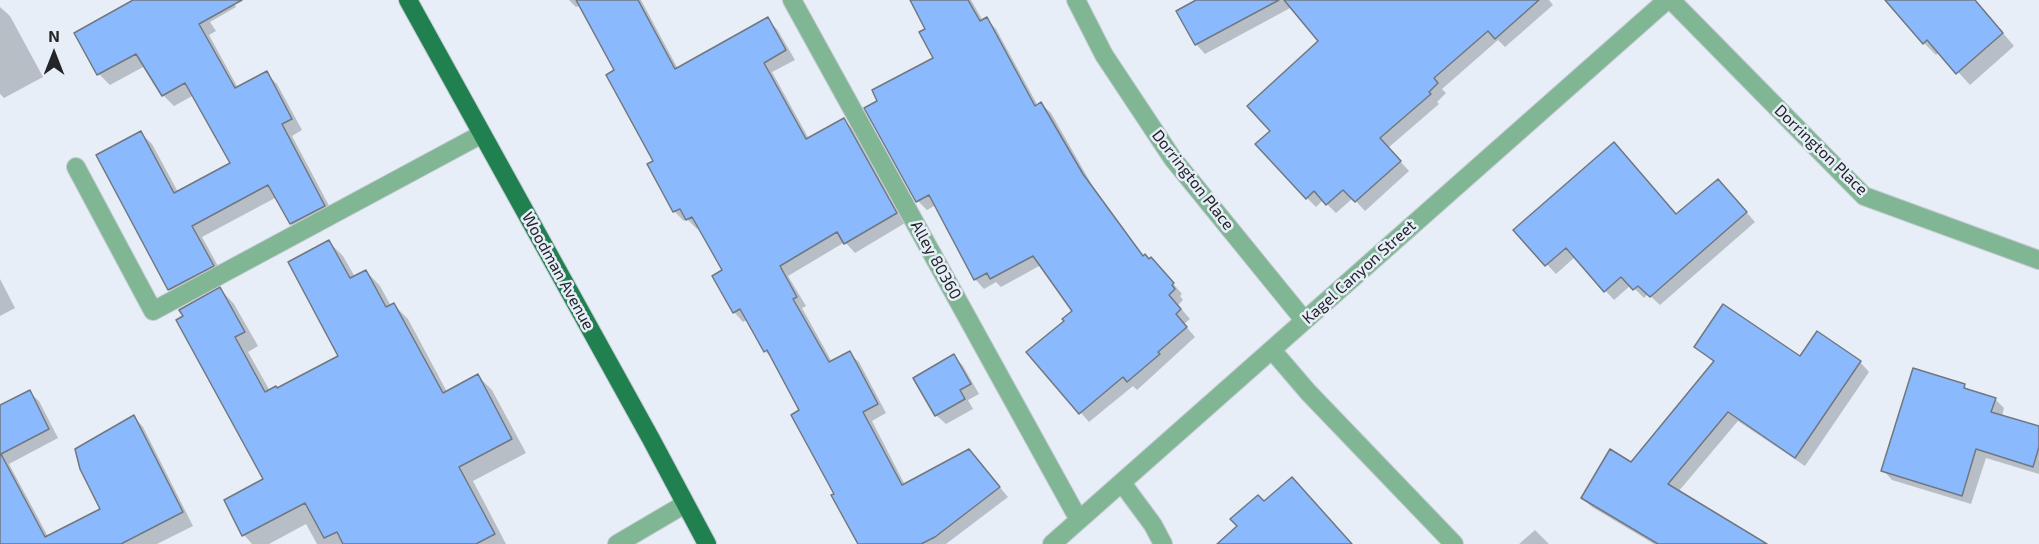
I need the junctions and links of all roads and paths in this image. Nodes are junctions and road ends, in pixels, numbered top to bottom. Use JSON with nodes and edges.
{"nodes":[{"id":1,"x":408,"y":0,"type":"edge"},
{"id":2,"x":792,"y":0,"type":"edge"},
{"id":3,"x":1076,"y":0,"type":"edge"},
{"id":4,"x":1669,"y":0,"type":"edge"},
{"id":5,"x":482,"y":134,"type":"junction"},
{"id":6,"x":76,"y":167,"type":"dead end"},
{"id":7,"x":2039,"y":260,"type":"edge"},
{"id":8,"x":1304,"y":320,"type":"junction"},
{"id":9,"x":1272,"y":351,"type":"junction"},
{"id":10,"x":1122,"y":483,"type":"junction"},
{"id":11,"x":686,"y":504,"type":"junction"},
{"id":12,"x":1079,"y":520,"type":"junction"},
{"id":13,"x":617,"y":544,"type":"edge"},
{"id":14,"x":707,"y":544,"type":"edge"},
{"id":15,"x":1052,"y":544,"type":"edge"},
{"id":16,"x":1163,"y":544,"type":"edge"},
{"id":17,"x":1454,"y":544,"type":"edge"}],
"edges":[{"from":1,"to":5,"type":"main road","name":"Woodman Avenue"},
{"from":2,"to":12,"type":"street","name":"Alley 80360"},
{"from":3,"to":8,"type":"street","name":"Dorrington Place"},
{"from":4,"to":7,"type":"street","name":"Dorrington Place"},
{"from":4,"to":8,"type":"street","name":"Kagel Canyon Street"},
{"from":5,"to":6,"type":"street"},
{"from":5,"to":11,"type":"main road","name":"Woodman Avenue"},
{"from":8,"to":9,"type":"street","name":"Kagel Canyon Street"},
{"from":9,"to":10,"type":"street","name":"Kagel Canyon Street"},
{"from":9,"to":17,"type":"street"},
{"from":10,"to":12,"type":"street","name":"Kagel Canyon Street"},
{"from":10,"to":16,"type":"street"},
{"from":11,"to":13,"type":"street"},
{"from":11,"to":14,"type":"main road","name":"Woodman Avenue"},
{"from":12,"to":15,"type":"street","name":"Kagel Canyon Street"}]}
